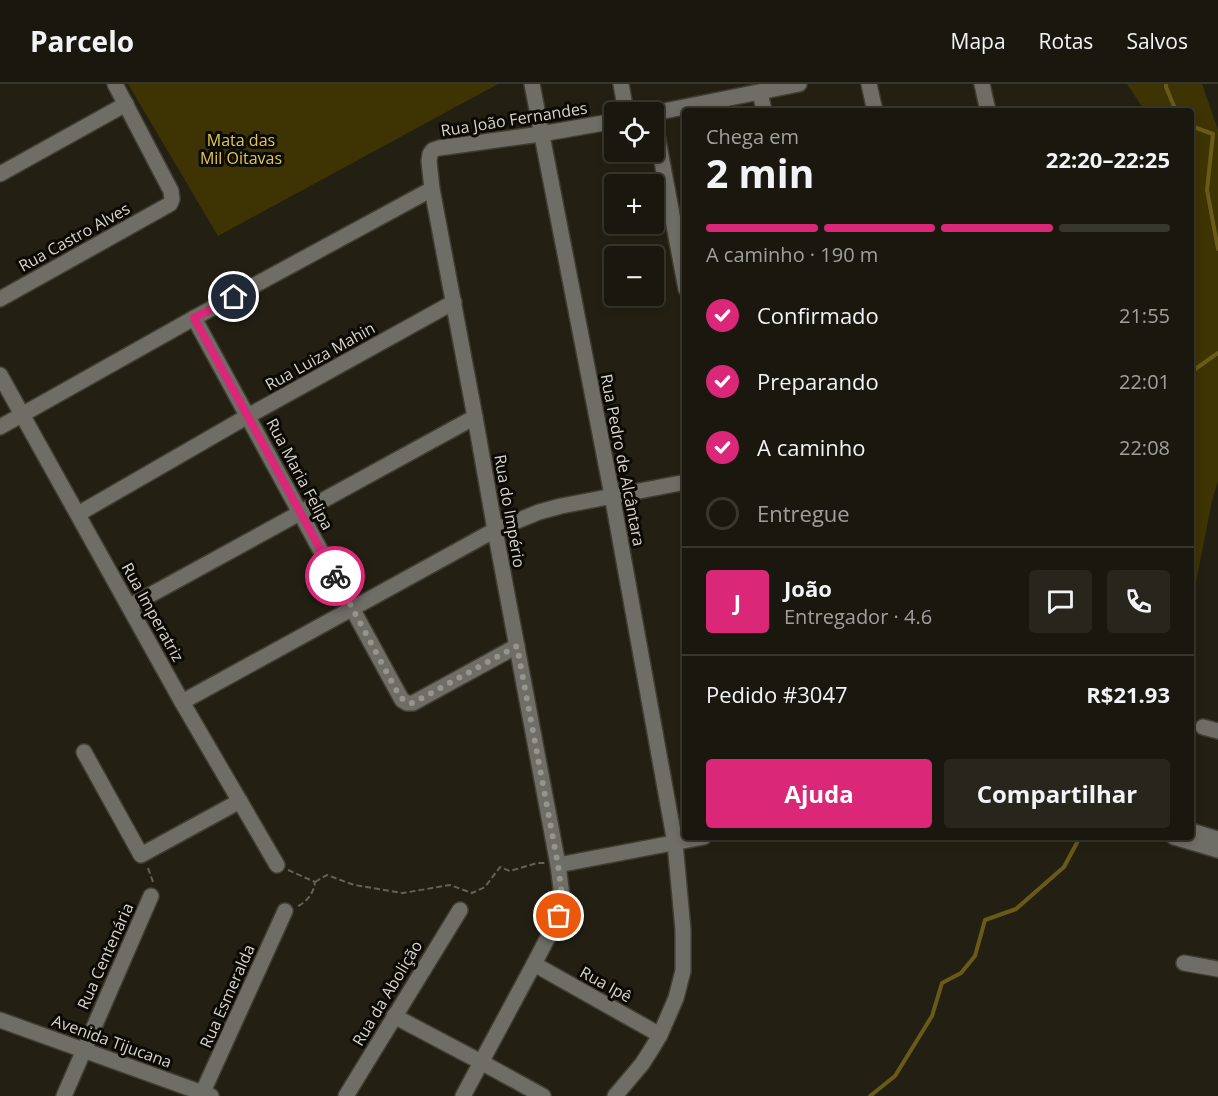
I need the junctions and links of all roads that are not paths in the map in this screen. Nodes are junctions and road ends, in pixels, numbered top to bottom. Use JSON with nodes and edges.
{"nodes":[{"id":1,"x":115,"y":84,"type":"edge"},
{"id":2,"x":532,"y":84,"type":"edge"},
{"id":3,"x":621,"y":84,"type":"edge"},
{"id":4,"x":799,"y":84,"type":"edge"},
{"id":5,"x":869,"y":84,"type":"edge"},
{"id":6,"x":982,"y":84,"type":"edge"},
{"id":7,"x":760,"y":92,"type":"junction"},
{"id":8,"x":624,"y":102,"type":"edge"},
{"id":9,"x":126,"y":104,"type":"junction"},
{"id":10,"x":763,"y":108,"type":"edge"},
{"id":11,"x":873,"y":108,"type":"edge"},
{"id":12,"x":987,"y":108,"type":"edge"},
{"id":13,"x":664,"y":111,"type":"edge"},
{"id":14,"x":604,"y":123,"type":"edge"},
{"id":15,"x":541,"y":134,"type":"junction"},
{"id":16,"x":662,"y":162,"type":"edge"},
{"id":17,"x":429,"y":163,"type":"joint"},
{"id":18,"x":0,"y":174,"type":"edge"},
{"id":19,"x":432,"y":189,"type":"junction"},
{"id":20,"x":682,"y":268,"type":"edge"},
{"id":21,"x":0,"y":299,"type":"edge"},
{"id":22,"x":454,"y":302,"type":"junction"},
{"id":23,"x":194,"y":318,"type":"junction"},
{"id":24,"x":0,"y":375,"type":"edge"},
{"id":25,"x":22,"y":415,"type":"junction"},
{"id":26,"x":248,"y":416,"type":"junction"},
{"id":27,"x":475,"y":417,"type":"junction"},
{"id":28,"x":0,"y":427,"type":"edge"},
{"id":29,"x":682,"y":483,"type":"edge"},
{"id":30,"x":612,"y":495,"type":"junction"},
{"id":31,"x":300,"y":513,"type":"junction"},
{"id":32,"x":78,"y":514,"type":"junction"},
{"id":33,"x":495,"y":530,"type":"junction"},
{"id":34,"x":130,"y":606,"type":"junction"},
{"id":35,"x":352,"y":608,"type":"junction"},
{"id":36,"x":517,"y":646,"type":"junction"},
{"id":37,"x":182,"y":702,"type":"junction"},
{"id":38,"x":84,"y":752,"type":"dead end"},
{"id":39,"x":240,"y":801,"type":"junction"},
{"id":40,"x":1194,"y":832,"type":"edge"},
{"id":41,"x":1218,"y":839,"type":"edge"},
{"id":42,"x":690,"y":840,"type":"edge"},
{"id":43,"x":1184,"y":840,"type":"edge"},
{"id":44,"x":675,"y":843,"type":"junction"},
{"id":45,"x":1218,"y":850,"type":"edge"},
{"id":46,"x":277,"y":865,"type":"road end"},
{"id":47,"x":558,"y":865,"type":"junction"},
{"id":48,"x":151,"y":896,"type":"road end"},
{"id":49,"x":285,"y":910,"type":"road end"},
{"id":50,"x":460,"y":910,"type":"dead end"},
{"id":51,"x":1184,"y":963,"type":"dead end"},
{"id":52,"x":534,"y":964,"type":"junction"},
{"id":53,"x":1218,"y":969,"type":"edge"},
{"id":54,"x":394,"y":1016,"type":"junction"},
{"id":55,"x":0,"y":1020,"type":"edge"},
{"id":56,"x":660,"y":1035,"type":"junction"},
{"id":57,"x":84,"y":1051,"type":"junction"},
{"id":58,"x":481,"y":1062,"type":"junction"},
{"id":59,"x":205,"y":1095,"type":"edge"},
{"id":60,"x":64,"y":1096,"type":"edge"},
{"id":61,"x":346,"y":1096,"type":"edge"},
{"id":62,"x":463,"y":1096,"type":"edge"},
{"id":63,"x":543,"y":1096,"type":"edge"},
{"id":64,"x":615,"y":1096,"type":"edge"}],
"edges":[{"from":1,"to":9,"type":"street"},
{"from":2,"to":15,"type":"street","name":"Rua Pedro de Alcântara"},
{"from":3,"to":8,"type":"street"},
{"from":4,"to":7,"type":"street"},
{"from":5,"to":11,"type":"street"},
{"from":6,"to":12,"type":"street"},
{"from":7,"to":10,"type":"street"},
{"from":7,"to":13,"type":"street"},
{"from":9,"to":18,"type":"street"},
{"from":9,"to":21,"type":"street","name":"Rua Castro Alves"},
{"from":14,"to":15,"type":"street","name":"Rua João Fernandes"},
{"from":15,"to":17,"type":"street","name":"Rua João Fernandes"},
{"from":15,"to":30,"type":"street","name":"Rua Pedro de Alcântara"},
{"from":16,"to":20,"type":"street"},
{"from":17,"to":19,"type":"street","name":"Rua do Império"},
{"from":19,"to":22,"type":"street","name":"Rua do Império"},
{"from":19,"to":23,"type":"street"},
{"from":22,"to":26,"type":"street","name":"Rua Luiza Mahin"},
{"from":22,"to":27,"type":"street","name":"Rua do Império"},
{"from":23,"to":25,"type":"street"},
{"from":23,"to":26,"type":"street","name":"Rua Maria Felipa"},
{"from":24,"to":25,"type":"street","name":"Rua Imperatriz"},
{"from":25,"to":28,"type":"street"},
{"from":25,"to":32,"type":"street","name":"Rua Imperatriz"},
{"from":26,"to":31,"type":"street","name":"Rua Maria Felipa"},
{"from":26,"to":32,"type":"street","name":"Rua Luiza Mahin"},
{"from":27,"to":31,"type":"street"},
{"from":27,"to":33,"type":"street","name":"Rua do Império"},
{"from":29,"to":30,"type":"street"},
{"from":30,"to":33,"type":"street"},
{"from":30,"to":44,"type":"street","name":"Rua Pedro de Alcântara"},
{"from":31,"to":34,"type":"street"},
{"from":31,"to":35,"type":"street","name":"Rua Maria Felipa"},
{"from":32,"to":34,"type":"street","name":"Rua Imperatriz"},
{"from":33,"to":35,"type":"street"},
{"from":33,"to":36,"type":"street","name":"Rua do Império"},
{"from":34,"to":37,"type":"street","name":"Rua Imperatriz"},
{"from":35,"to":36,"type":"street","name":"Rua Maria Felipa"},
{"from":35,"to":37,"type":"street"},
{"from":36,"to":47,"type":"street","name":"Rua do Império"},
{"from":37,"to":39,"type":"street","name":"Rua Imperatriz"},
{"from":38,"to":39,"type":"street"},
{"from":39,"to":46,"type":"street","name":"Rua Imperatriz"},
{"from":40,"to":41,"type":"street"},
{"from":42,"to":44,"type":"street"},
{"from":43,"to":45,"type":"street"},
{"from":44,"to":47,"type":"street"},
{"from":44,"to":56,"type":"street","name":"Rua Pedro de Alcântara"},
{"from":47,"to":52,"type":"street","name":"Rua do Império"},
{"from":48,"to":57,"type":"street","name":"Rua Centenária"},
{"from":49,"to":59,"type":"street","name":"Rua Esmeralda"},
{"from":50,"to":54,"type":"street","name":"Rua da Abolição"},
{"from":51,"to":53,"type":"street"},
{"from":52,"to":56,"type":"street","name":"Rua Ipê"},
{"from":52,"to":58,"type":"street","name":"Rua do Império"},
{"from":54,"to":58,"type":"street"},
{"from":54,"to":61,"type":"street","name":"Rua da Abolição"},
{"from":55,"to":57,"type":"street","name":"Avenida Tijucana"},
{"from":56,"to":64,"type":"street","name":"Rua Pedro de Alcântara"},
{"from":57,"to":59,"type":"street","name":"Avenida Tijucana"},
{"from":57,"to":60,"type":"street","name":"Rua Centenária"},
{"from":58,"to":62,"type":"street","name":"Rua do Império"},
{"from":58,"to":63,"type":"street"}]}
